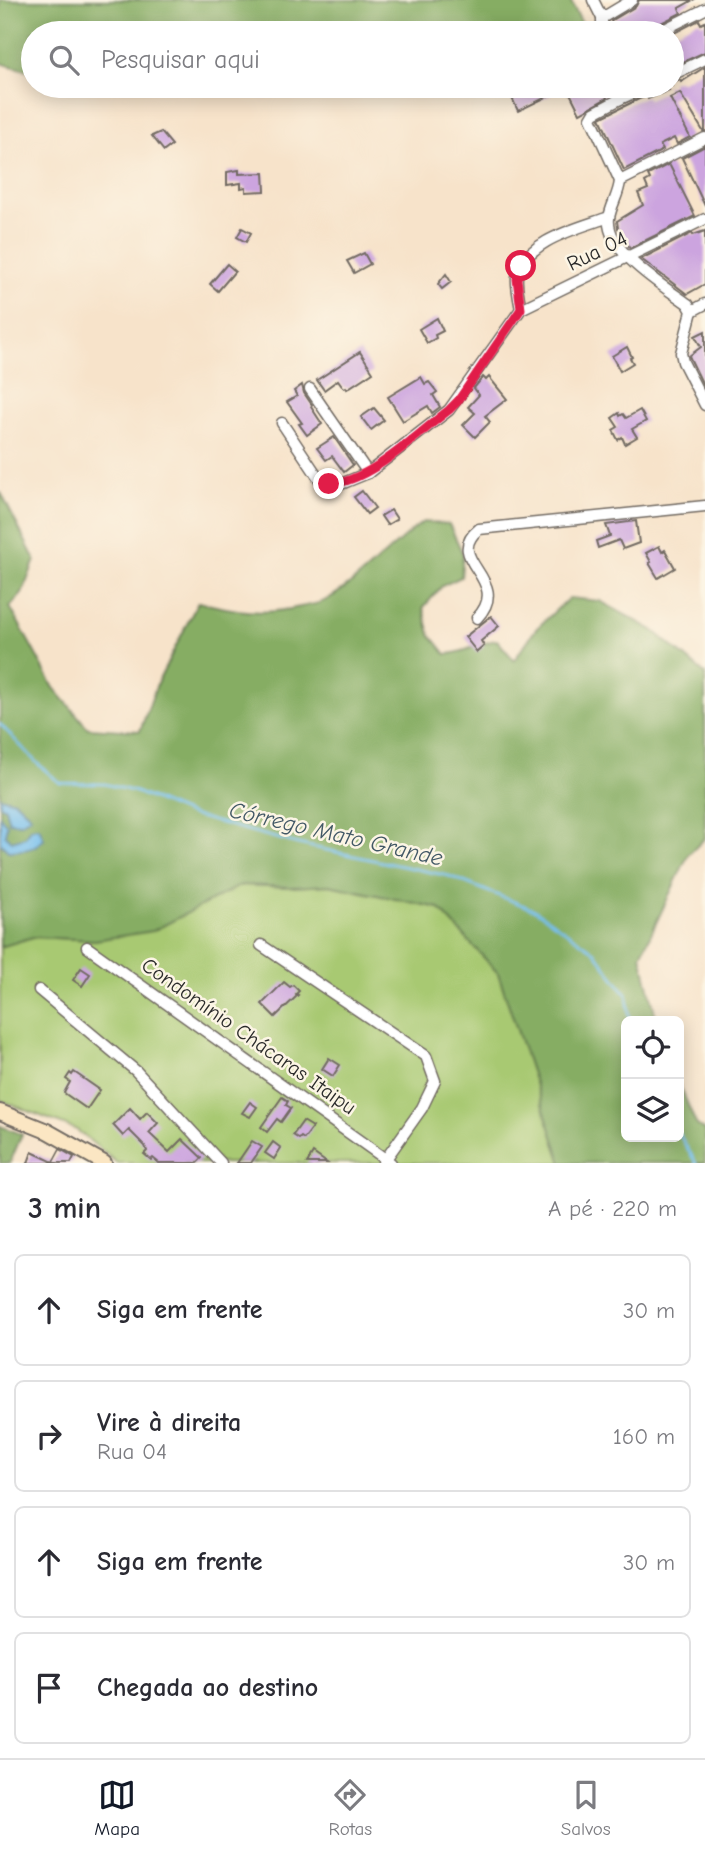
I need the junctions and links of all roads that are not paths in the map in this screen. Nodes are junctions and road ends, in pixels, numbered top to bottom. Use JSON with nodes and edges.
{"nodes":[{"id":1,"x":593,"y":0,"type":"edge"},
{"id":2,"x":632,"y":0,"type":"edge"},
{"id":3,"x":705,"y":9,"type":"edge"},
{"id":4,"x":602,"y":18,"type":"junction"},
{"id":5,"x":602,"y":21,"type":"edge"},
{"id":6,"x":681,"y":21,"type":"edge"},
{"id":7,"x":705,"y":59,"type":"edge"},
{"id":8,"x":684,"y":69,"type":"edge"},
{"id":9,"x":620,"y":99,"type":"edge"},
{"id":10,"x":705,"y":138,"type":"edge"},
{"id":11,"x":620,"y":181,"type":"junction"},
{"id":12,"x":609,"y":216,"type":"junction"},
{"id":13,"x":705,"y":219,"type":"edge"},
{"id":14,"x":626,"y":258,"type":"junction"},
{"id":15,"x":705,"y":304,"type":"edge"},
{"id":16,"x":521,"y":309,"type":"junction"},
{"id":17,"x":692,"y":311,"type":"junction"},
{"id":18,"x":310,"y":389,"type":"dead end"},
{"id":19,"x":705,"y":405,"type":"edge"},
{"id":20,"x":282,"y":423,"type":"dead end"},
{"id":21,"x":368,"y":472,"type":"junction"},
{"id":22,"x":705,"y":506,"type":"edge"},
{"id":23,"x":477,"y":618,"type":"dead end"},
{"id":24,"x":261,"y":945,"type":"dead end"},
{"id":25,"x":87,"y":947,"type":"dead end"},
{"id":26,"x":39,"y":990,"type":"dead end"},
{"id":27,"x":0,"y":1112,"type":"edge"},
{"id":28,"x":386,"y":1162,"type":"edge"},
{"id":29,"x":104,"y":1163,"type":"edge"},
{"id":30,"x":221,"y":1163,"type":"edge"}],
"edges":[{"from":1,"to":4,"type":"street"},
{"from":2,"to":4,"type":"street"},
{"from":3,"to":6,"type":"street"},
{"from":4,"to":5,"type":"street"},
{"from":7,"to":8,"type":"street"},
{"from":9,"to":11,"type":"street"},
{"from":10,"to":11,"type":"street"},
{"from":11,"to":12,"type":"street"},
{"from":12,"to":14,"type":"street"},
{"from":12,"to":16,"type":"street"},
{"from":13,"to":14,"type":"street","name":"Rua 04"},
{"from":14,"to":16,"type":"street","name":"Rua 04"},
{"from":14,"to":17,"type":"street"},
{"from":15,"to":17,"type":"street"},
{"from":16,"to":21,"type":"street","name":"Rua 04"},
{"from":17,"to":19,"type":"street"},
{"from":18,"to":21,"type":"street"},
{"from":20,"to":21,"type":"street","name":"Rua 04"},
{"from":22,"to":23,"type":"street"},
{"from":24,"to":28,"type":"street","name":"Condomínio Chácaras Itaipu"},
{"from":25,"to":28,"type":"street","name":"Condomínio Chácaras Itaipu"},
{"from":26,"to":30,"type":"street"},
{"from":27,"to":29,"type":"street"}]}
